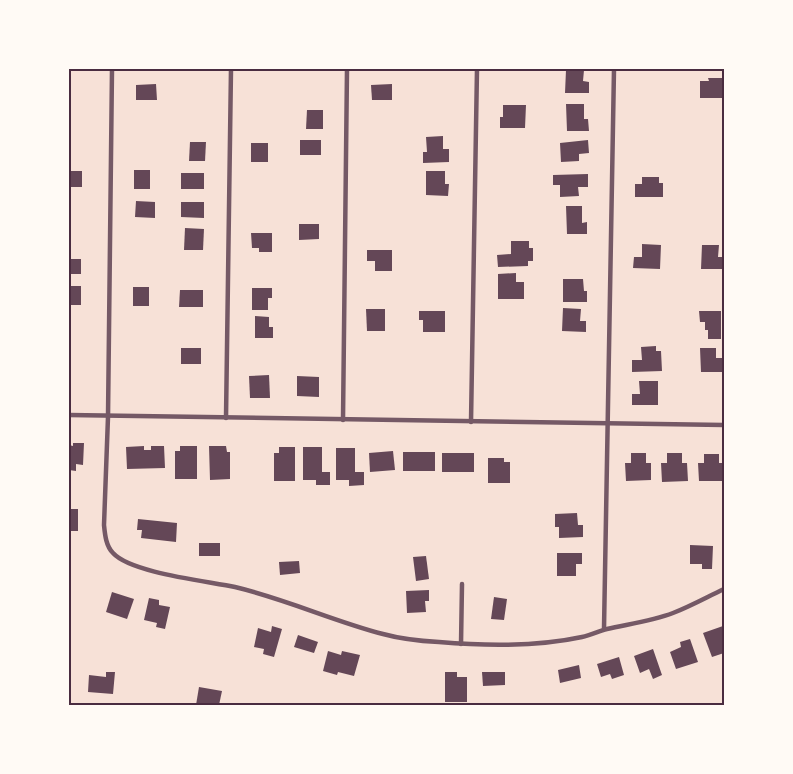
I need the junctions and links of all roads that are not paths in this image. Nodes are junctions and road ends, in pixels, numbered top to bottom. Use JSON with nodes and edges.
{"nodes":[{"id":1,"x":112,"y":69,"type":"edge"},
{"id":2,"x":231,"y":69,"type":"edge"},
{"id":3,"x":347,"y":69,"type":"edge"},
{"id":4,"x":477,"y":69,"type":"edge"},
{"id":5,"x":614,"y":69,"type":"edge"},
{"id":6,"x":69,"y":416,"type":"edge"},
{"id":7,"x":108,"y":416,"type":"junction"},
{"id":8,"x":226,"y":418,"type":"junction"},
{"id":9,"x":343,"y":420,"type":"junction"},
{"id":10,"x":471,"y":422,"type":"junction"},
{"id":11,"x":609,"y":424,"type":"junction"},
{"id":12,"x":724,"y":425,"type":"edge"},
{"id":13,"x":462,"y":584,"type":"dead end"},
{"id":14,"x":724,"y":588,"type":"edge"},
{"id":15,"x":604,"y":629,"type":"junction"},
{"id":16,"x":461,"y":644,"type":"junction"}],
"edges":[{"from":1,"to":7,"type":"street"},
{"from":2,"to":8,"type":"street"},
{"from":3,"to":9,"type":"street"},
{"from":4,"to":10,"type":"street"},
{"from":5,"to":11,"type":"street"},
{"from":6,"to":7,"type":"street"},
{"from":7,"to":8,"type":"street"},
{"from":7,"to":16,"type":"street"},
{"from":8,"to":9,"type":"street"},
{"from":9,"to":10,"type":"street"},
{"from":10,"to":11,"type":"street"},
{"from":11,"to":12,"type":"street"},
{"from":11,"to":15,"type":"street"},
{"from":13,"to":16,"type":"street"},
{"from":14,"to":15,"type":"street"},
{"from":15,"to":16,"type":"street"}]}
